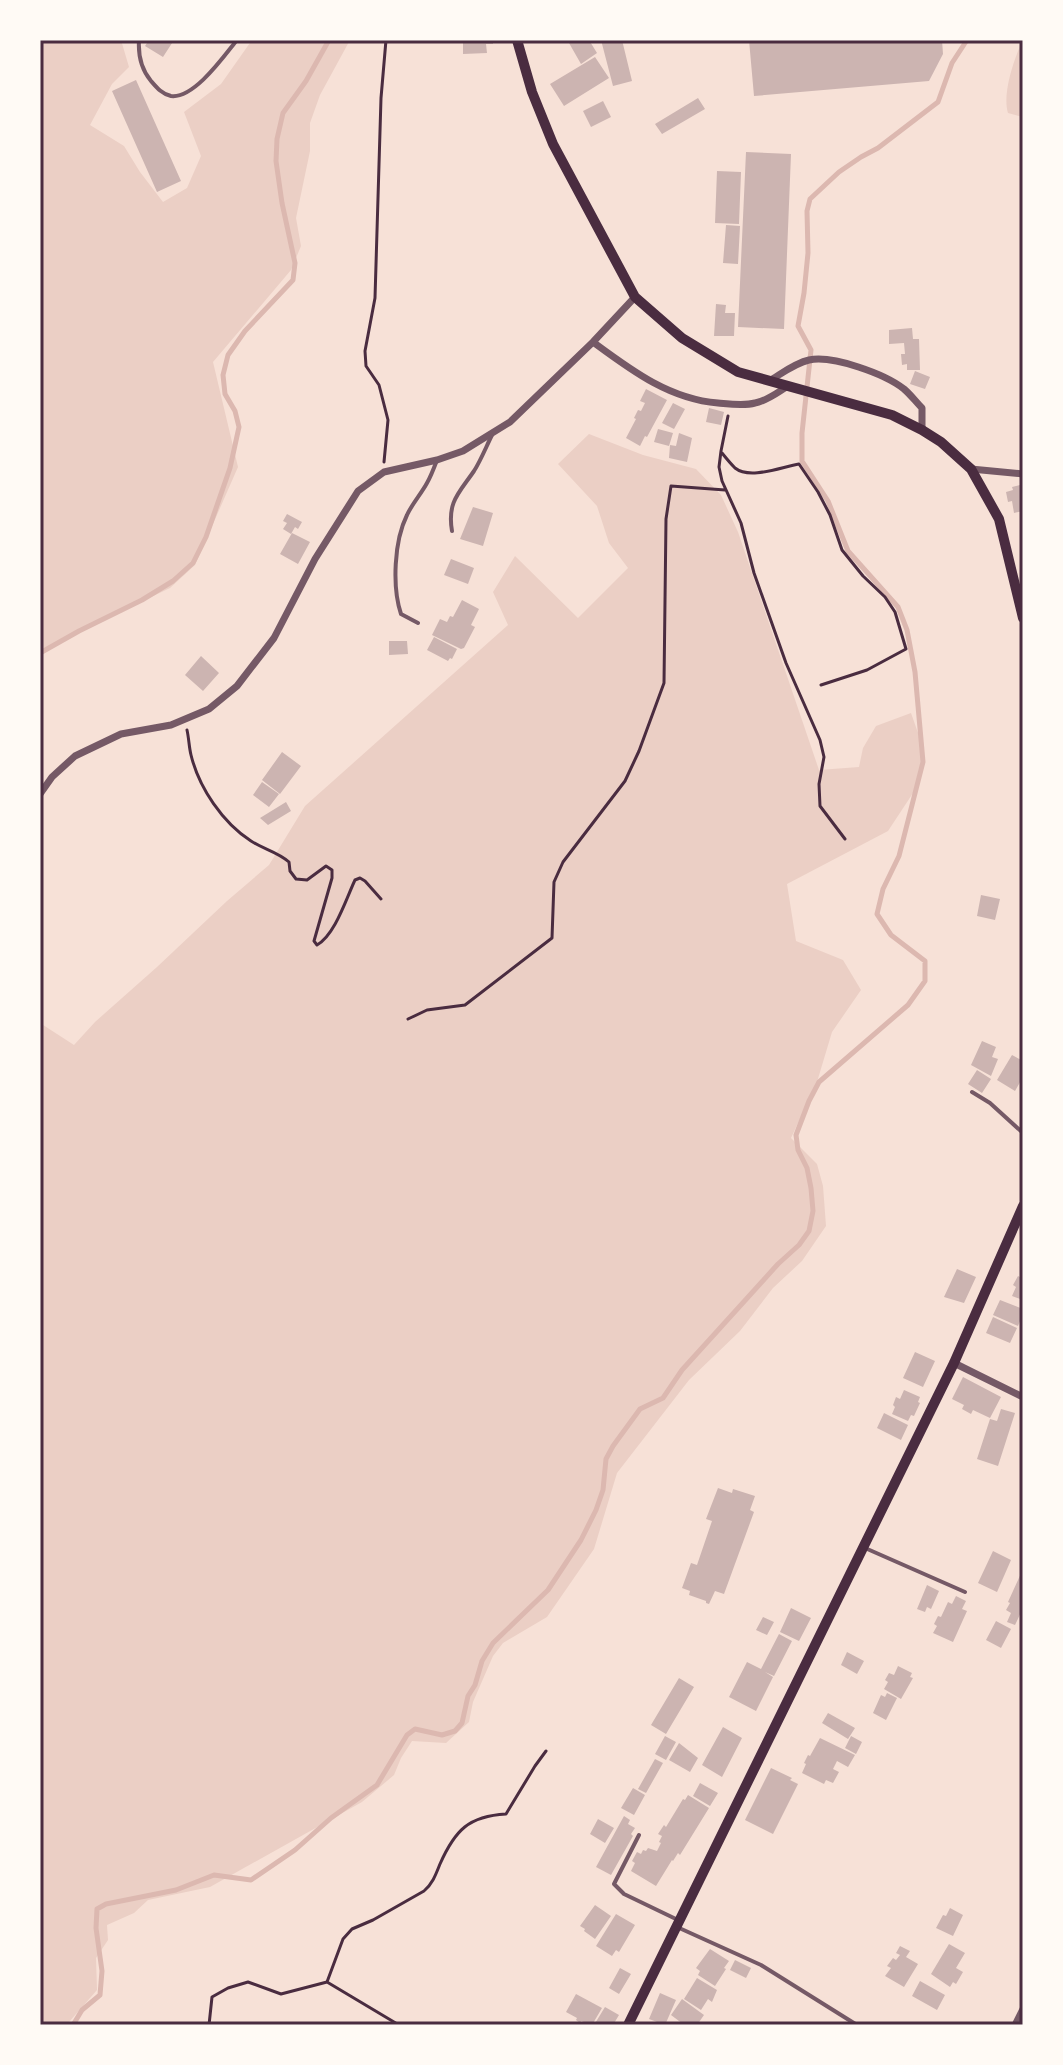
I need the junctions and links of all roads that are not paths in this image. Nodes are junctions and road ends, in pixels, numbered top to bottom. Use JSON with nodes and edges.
{"nodes":[{"id":1,"x":139,"y":40,"type":"edge"},
{"id":2,"x":237,"y":40,"type":"edge"},
{"id":3,"x":517,"y":40,"type":"edge"},
{"id":4,"x":635,"y":297,"type":"junction"},
{"id":5,"x":593,"y":342,"type":"junction"},
{"id":6,"x":769,"y":381,"type":"junction"},
{"id":7,"x":788,"y":386,"type":"junction"},
{"id":8,"x":922,"y":430,"type":"junction"},
{"id":9,"x":493,"y":433,"type":"junction"},
{"id":10,"x":437,"y":460,"type":"junction"},
{"id":11,"x":971,"y":469,"type":"junction"},
{"id":12,"x":1022,"y":473,"type":"edge"},
{"id":13,"x":452,"y":531,"type":"dead end"},
{"id":14,"x":1021,"y":598,"type":"edge"},
{"id":15,"x":1023,"y":618,"type":"edge"},
{"id":16,"x":418,"y":623,"type":"dead end"},
{"id":17,"x":40,"y":794,"type":"edge"},
{"id":18,"x":972,"y":1092,"type":"dead end"},
{"id":19,"x":1023,"y":1133,"type":"edge"},
{"id":20,"x":1023,"y":1206,"type":"edge"},
{"id":21,"x":954,"y":1363,"type":"junction"},
{"id":22,"x":1023,"y":1397,"type":"edge"},
{"id":23,"x":863,"y":1547,"type":"junction"},
{"id":24,"x":965,"y":1592,"type":"dead end"},
{"id":25,"x":639,"y":1835,"type":"dead end"},
{"id":26,"x":679,"y":1924,"type":"junction"},
{"id":27,"x":1023,"y":2009,"type":"edge"},
{"id":28,"x":628,"y":2025,"type":"edge"},
{"id":29,"x":857,"y":2025,"type":"edge"},
{"id":30,"x":1015,"y":2025,"type":"edge"}],
"edges":[{"from":1,"to":2,"type":"lane"},
{"from":3,"to":4,"type":"main road"},
{"from":4,"to":5,"type":"street"},
{"from":4,"to":6,"type":"main road"},
{"from":5,"to":7,"type":"street"},
{"from":5,"to":9,"type":"street"},
{"from":6,"to":7,"type":"main road"},
{"from":6,"to":8,"type":"street"},
{"from":7,"to":8,"type":"main road"},
{"from":8,"to":11,"type":"main road"},
{"from":9,"to":10,"type":"street"},
{"from":9,"to":13,"type":"lane"},
{"from":10,"to":16,"type":"lane"},
{"from":10,"to":17,"type":"street"},
{"from":11,"to":12,"type":"street"},
{"from":11,"to":14,"type":"main road"},
{"from":14,"to":15,"type":"main road"},
{"from":18,"to":19,"type":"lane"},
{"from":20,"to":21,"type":"main road"},
{"from":21,"to":22,"type":"street"},
{"from":21,"to":23,"type":"main road"},
{"from":23,"to":24,"type":"lane"},
{"from":23,"to":26,"type":"main road"},
{"from":25,"to":26,"type":"lane"},
{"from":26,"to":28,"type":"main road"},
{"from":26,"to":29,"type":"lane"},
{"from":27,"to":30,"type":"street"}]}
